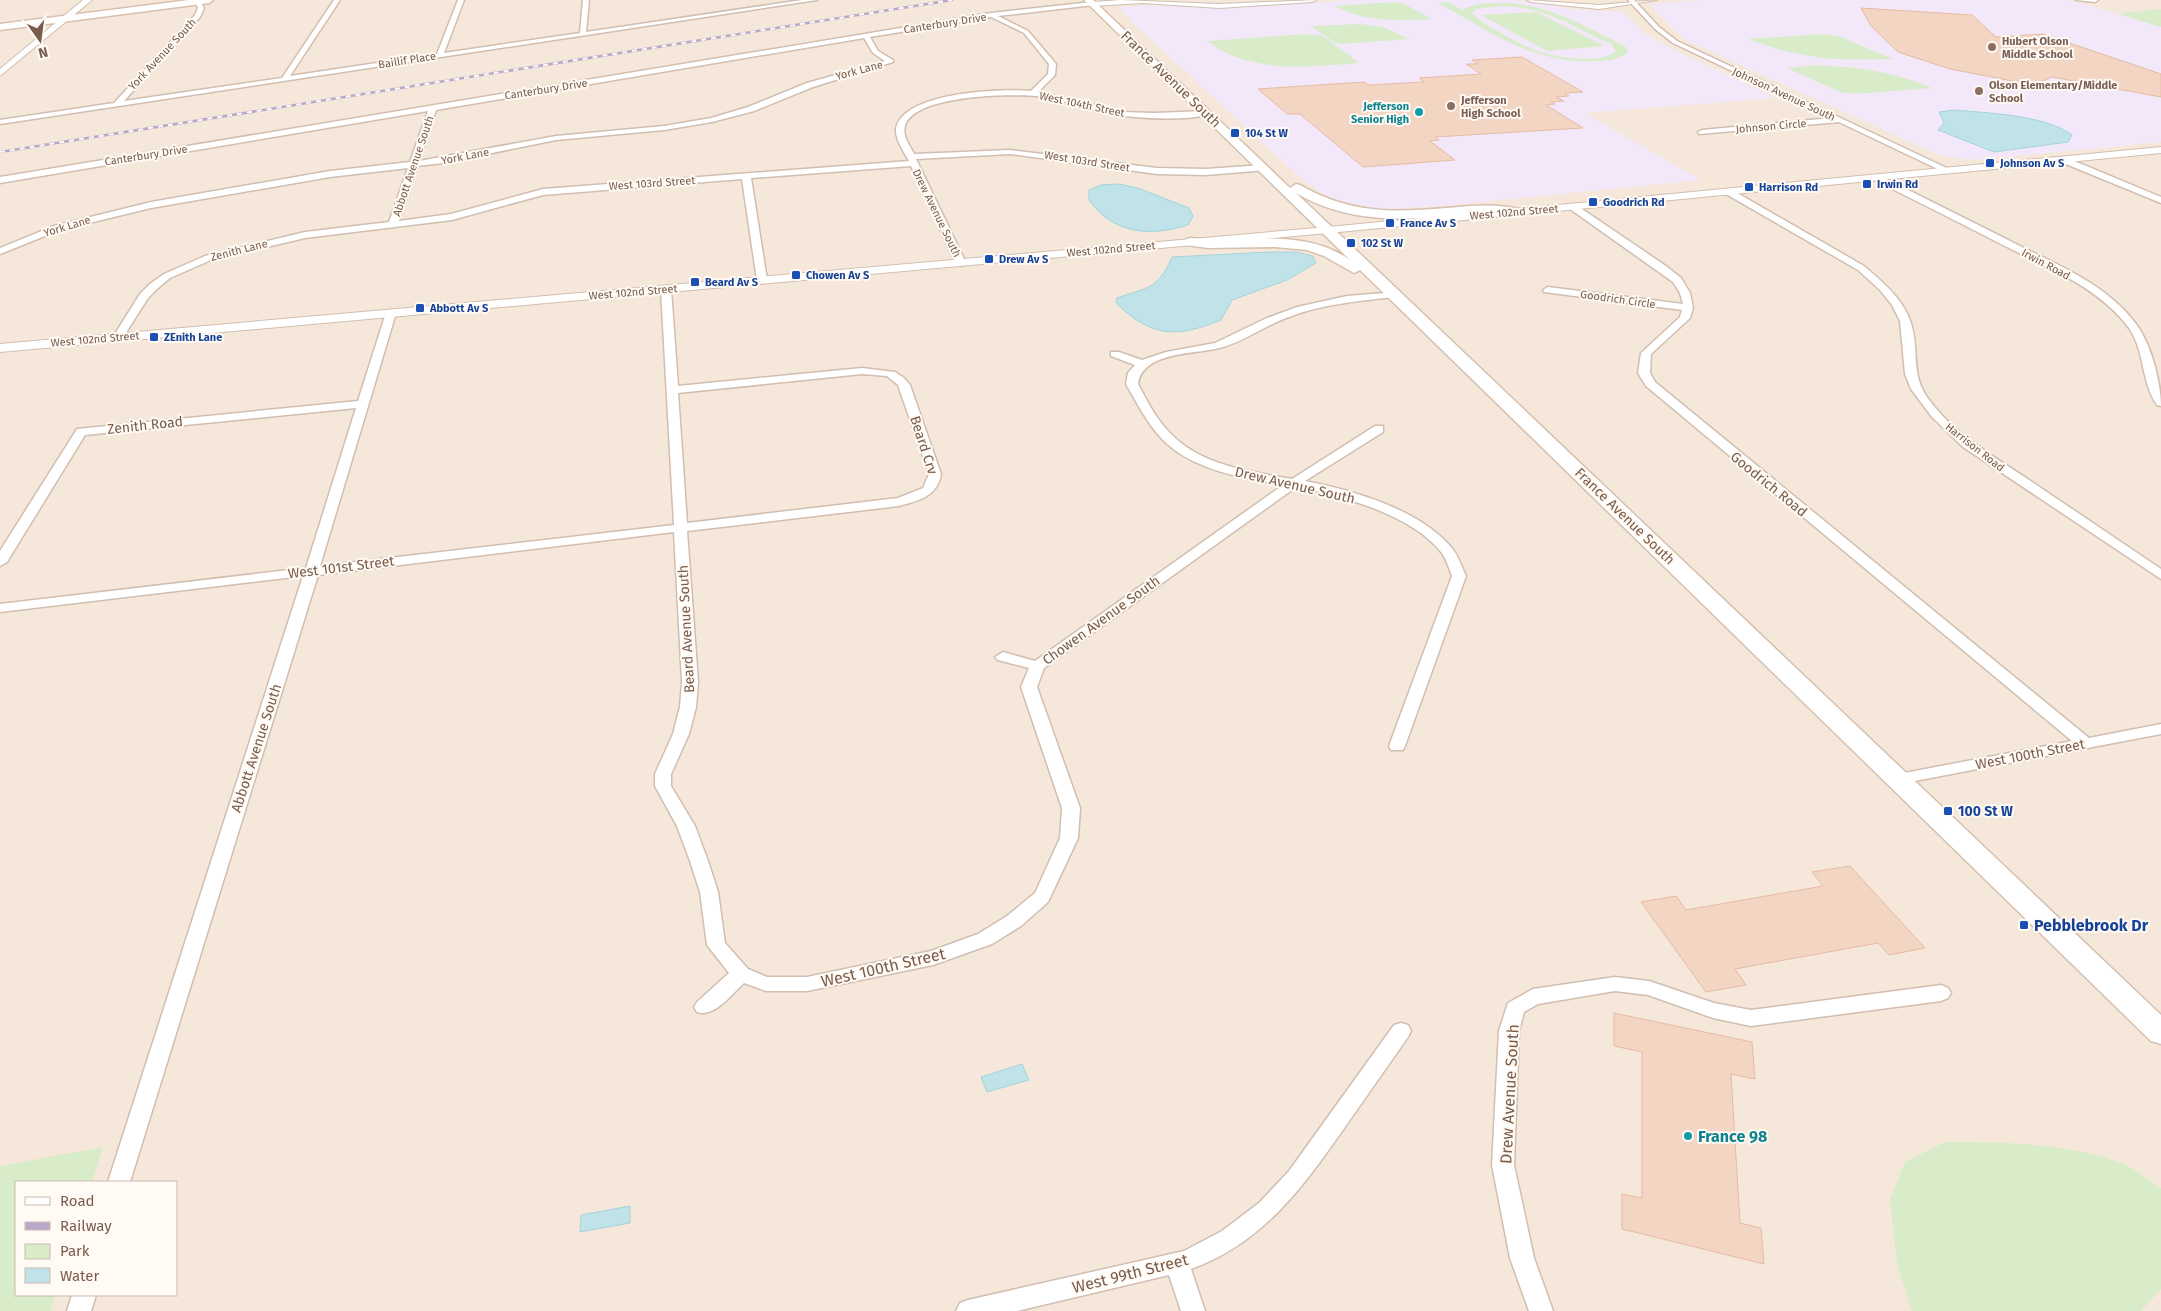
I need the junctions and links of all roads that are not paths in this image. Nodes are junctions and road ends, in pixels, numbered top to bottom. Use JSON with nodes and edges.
{"nodes":[{"id":1,"x":208,"y":0,"type":"edge"},
{"id":2,"x":337,"y":0,"type":"edge"},
{"id":3,"x":461,"y":0,"type":"edge"},
{"id":4,"x":586,"y":0,"type":"edge"},
{"id":5,"x":814,"y":0,"type":"edge"},
{"id":6,"x":1312,"y":0,"type":"edge"},
{"id":7,"x":1531,"y":0,"type":"edge"},
{"id":8,"x":1653,"y":0,"type":"edge"},
{"id":9,"x":2095,"y":0,"type":"edge"},
{"id":10,"x":1632,"y":1,"type":"edge"},
{"id":11,"x":2081,"y":1,"type":"edge"},
{"id":12,"x":197,"y":2,"type":"junction"},
{"id":13,"x":1090,"y":2,"type":"edge"},
{"id":14,"x":84,"y":3,"type":"edge"},
{"id":15,"x":121,"y":12,"type":"junction"},
{"id":16,"x":990,"y":15,"type":"junction"},
{"id":17,"x":64,"y":19,"type":"junction"},
{"id":18,"x":0,"y":27,"type":"edge"},
{"id":19,"x":583,"y":33,"type":"junction"},
{"id":20,"x":866,"y":36,"type":"junction"},
{"id":21,"x":440,"y":55,"type":"junction"},
{"id":22,"x":0,"y":72,"type":"edge"},
{"id":23,"x":285,"y":79,"type":"junction"},
{"id":24,"x":1032,"y":93,"type":"junction"},
{"id":25,"x":116,"y":105,"type":"junction"},
{"id":26,"x":433,"y":108,"type":"junction"},
{"id":27,"x":1206,"y":113,"type":"junction"},
{"id":28,"x":904,"y":119,"type":"joint"},
{"id":29,"x":1840,"y":120,"type":"junction"},
{"id":30,"x":0,"y":122,"type":"edge"},
{"id":31,"x":1702,"y":132,"type":"dead end"},
{"id":32,"x":2161,"y":150,"type":"edge"},
{"id":33,"x":912,"y":160,"type":"junction"},
{"id":34,"x":2064,"y":160,"type":"junction"},
{"id":35,"x":413,"y":165,"type":"junction"},
{"id":36,"x":1949,"y":171,"type":"junction"},
{"id":37,"x":1269,"y":174,"type":"junction"},
{"id":38,"x":746,"y":176,"type":"junction"},
{"id":39,"x":1877,"y":178,"type":"junction"},
{"id":40,"x":0,"y":180,"type":"edge"},
{"id":41,"x":1729,"y":192,"type":"junction"},
{"id":42,"x":2161,"y":200,"type":"edge"},
{"id":43,"x":1573,"y":206,"type":"junction"},
{"id":44,"x":1514,"y":212,"type":"junction"},
{"id":45,"x":394,"y":224,"type":"junction"},
{"id":46,"x":1328,"y":230,"type":"junction"},
{"id":47,"x":1191,"y":242,"type":"junction"},
{"id":48,"x":0,"y":251,"type":"edge"},
{"id":49,"x":961,"y":263,"type":"junction"},
{"id":50,"x":1377,"y":277,"type":"junction"},
{"id":51,"x":762,"y":280,"type":"junction"},
{"id":52,"x":666,"y":289,"type":"junction"},
{"id":53,"x":1548,"y":290,"type":"dead end"},
{"id":54,"x":1394,"y":294,"type":"junction"},
{"id":55,"x":1688,"y":308,"type":"junction"},
{"id":56,"x":391,"y":313,"type":"junction"},
{"id":57,"x":118,"y":337,"type":"junction"},
{"id":58,"x":0,"y":348,"type":"edge"},
{"id":59,"x":1115,"y":354,"type":"dead end"},
{"id":60,"x":2148,"y":358,"type":"junction"},
{"id":61,"x":2161,"y":360,"type":"edge"},
{"id":62,"x":1142,"y":364,"type":"junction"},
{"id":63,"x":673,"y":390,"type":"junction"},
{"id":64,"x":2161,"y":403,"type":"edge"},
{"id":65,"x":362,"y":404,"type":"junction"},
{"id":66,"x":1379,"y":429,"type":"dead end"},
{"id":67,"x":1292,"y":484,"type":"junction"},
{"id":68,"x":681,"y":527,"type":"junction"},
{"id":69,"x":0,"y":562,"type":"edge"},
{"id":70,"x":312,"y":571,"type":"junction"},
{"id":71,"x":2161,"y":575,"type":"edge"},
{"id":72,"x":0,"y":608,"type":"edge"},
{"id":73,"x":1003,"y":657,"type":"dead end"},
{"id":74,"x":1037,"y":666,"type":"junction"},
{"id":75,"x":2161,"y":729,"type":"edge"},
{"id":76,"x":2085,"y":743,"type":"junction"},
{"id":77,"x":1397,"y":746,"type":"dead end"},
{"id":78,"x":1899,"y":779,"type":"junction"},
{"id":79,"x":1042,"y":897,"type":"joint"},
{"id":80,"x":741,"y":974,"type":"junction"},
{"id":81,"x":1941,"y":993,"type":"dead end"},
{"id":82,"x":704,"y":1007,"type":"dead end"},
{"id":83,"x":2158,"y":1026,"type":"edge"},
{"id":84,"x":1401,"y":1031,"type":"dead end"},
{"id":85,"x":119,"y":1181,"type":"edge"},
{"id":86,"x":1177,"y":1262,"type":"junction"},
{"id":87,"x":84,"y":1296,"type":"edge"},
{"id":88,"x":79,"y":1311,"type":"edge"},
{"id":89,"x":968,"y":1311,"type":"edge"},
{"id":90,"x":1193,"y":1311,"type":"edge"},
{"id":91,"x":1541,"y":1311,"type":"edge"}],
"edges":[{"from":1,"to":12,"type":"main road"},
{"from":2,"to":23,"type":"street"},
{"from":3,"to":21,"type":"street"},
{"from":4,"to":19,"type":"street"},
{"from":5,"to":19,"type":"street","name":"Baillif Place"},
{"from":6,"to":13,"type":"street"},
{"from":7,"to":10,"type":"street"},
{"from":8,"to":10,"type":"street"},
{"from":9,"to":11,"type":"street"},
{"from":10,"to":29,"type":"street","name":"Johnson Avenue South"},
{"from":12,"to":15,"type":"main road"},
{"from":12,"to":25,"type":"street","name":"York Avenue South"},
{"from":13,"to":16,"type":"street","name":"Canterbury Drive"},
{"from":13,"to":27,"type":"main road","name":"France Avenue South"},
{"from":14,"to":15,"type":"main road"},
{"from":14,"to":17,"type":"street"},
{"from":15,"to":17,"type":"main road"},
{"from":16,"to":20,"type":"street","name":"Canterbury Drive"},
{"from":16,"to":24,"type":"street"},
{"from":17,"to":18,"type":"main road"},
{"from":17,"to":22,"type":"street"},
{"from":19,"to":21,"type":"street","name":"Baillif Place"},
{"from":20,"to":26,"type":"street","name":"Canterbury Drive"},
{"from":20,"to":35,"type":"street","name":"York Lane"},
{"from":21,"to":23,"type":"street","name":"Baillif Place"},
{"from":23,"to":25,"type":"street","name":"Baillif Place"},
{"from":24,"to":27,"type":"street","name":"West 104th Street"},
{"from":24,"to":28,"type":"street","name":"West 104th Street"},
{"from":25,"to":30,"type":"street","name":"Baillif Place"},
{"from":26,"to":35,"type":"street","name":"Abbott Avenue South"},
{"from":26,"to":40,"type":"street","name":"Canterbury Drive"},
{"from":27,"to":37,"type":"main road","name":"France Avenue South"},
{"from":28,"to":33,"type":"street","name":"Drew Avenue South"},
{"from":29,"to":31,"type":"street","name":"Johnson Circle"},
{"from":29,"to":36,"type":"street","name":"Johnson Avenue South"},
{"from":32,"to":34,"type":"street","name":"West 102nd Street"},
{"from":33,"to":37,"type":"street","name":"West 103rd Street"},
{"from":33,"to":38,"type":"street","name":"West 103rd Street"},
{"from":33,"to":49,"type":"street","name":"Drew Avenue South"},
{"from":34,"to":36,"type":"street","name":"West 102nd Street"},
{"from":34,"to":42,"type":"street"},
{"from":35,"to":45,"type":"street","name":"Abbott Avenue South"},
{"from":35,"to":48,"type":"street","name":"York Lane"},
{"from":36,"to":39,"type":"street","name":"West 102nd Street"},
{"from":37,"to":44,"type":"main road"},
{"from":37,"to":46,"type":"main road","name":"France Avenue South"},
{"from":38,"to":45,"type":"street","name":"West 103rd Street"},
{"from":38,"to":51,"type":"street"},
{"from":39,"to":41,"type":"street","name":"West 102nd Street"},
{"from":39,"to":60,"type":"street","name":"Irwin Road"},
{"from":41,"to":43,"type":"street","name":"West 102nd Street"},
{"from":41,"to":71,"type":"street","name":"Harrison Road"},
{"from":43,"to":44,"type":"street","name":"West 102nd Street"},
{"from":43,"to":55,"type":"street"},
{"from":44,"to":46,"type":"street","name":"West 102nd Street"},
{"from":45,"to":57,"type":"street","name":"Zenith Lane"},
{"from":46,"to":47,"type":"street","name":"West 102nd Street"},
{"from":46,"to":50,"type":"main road","name":"France Avenue South"},
{"from":47,"to":49,"type":"street","name":"West 102nd Street"},
{"from":47,"to":50,"type":"main road"},
{"from":49,"to":51,"type":"street","name":"West 102nd Street"},
{"from":50,"to":54,"type":"main road","name":"France Avenue South"},
{"from":51,"to":52,"type":"street","name":"West 102nd Street"},
{"from":52,"to":56,"type":"street","name":"West 102nd Street"},
{"from":52,"to":63,"type":"street","name":"Beard Avenue South"},
{"from":53,"to":55,"type":"street","name":"Goodrich Circle"},
{"from":54,"to":62,"type":"street"},
{"from":54,"to":78,"type":"main road","name":"France Avenue South"},
{"from":55,"to":76,"type":"street","name":"Goodrich Road"},
{"from":56,"to":57,"type":"street","name":"West 102nd Street"},
{"from":56,"to":65,"type":"street","name":"Abbott Avenue South"},
{"from":57,"to":58,"type":"street","name":"West 102nd Street"},
{"from":59,"to":62,"type":"street"},
{"from":60,"to":61,"type":"street"},
{"from":60,"to":64,"type":"street","name":"Irwin Road"},
{"from":62,"to":67,"type":"street","name":"Drew Avenue South"},
{"from":63,"to":68,"type":"street","name":"Beard Avenue South"},
{"from":63,"to":68,"type":"street","name":"Beard Crv"},
{"from":65,"to":69,"type":"street","name":"Zenith Road"},
{"from":65,"to":70,"type":"street","name":"Abbott Avenue South"},
{"from":66,"to":67,"type":"street","name":"Chowen Avenue South"},
{"from":67,"to":74,"type":"street","name":"Chowen Avenue South"},
{"from":67,"to":77,"type":"street","name":"Drew Avenue South"},
{"from":68,"to":70,"type":"street","name":"West 101st Street"},
{"from":68,"to":80,"type":"street","name":"Beard Avenue South"},
{"from":70,"to":72,"type":"street","name":"West 101st Street"},
{"from":70,"to":85,"type":"street","name":"Abbott Avenue South"},
{"from":73,"to":74,"type":"street"},
{"from":74,"to":79,"type":"street","name":"Chowen Avenue South"},
{"from":75,"to":76,"type":"street","name":"West 100th Street"},
{"from":76,"to":78,"type":"street","name":"West 100th Street"},
{"from":78,"to":83,"type":"main road","name":"France Avenue South"},
{"from":79,"to":80,"type":"street","name":"West 100th Street"},
{"from":80,"to":82,"type":"street"},
{"from":81,"to":91,"type":"street","name":"Drew Avenue South"},
{"from":84,"to":86,"type":"street","name":"West 99th Street"},
{"from":86,"to":89,"type":"street","name":"West 99th Street"},
{"from":86,"to":90,"type":"street"},
{"from":87,"to":88,"type":"street"}]}
